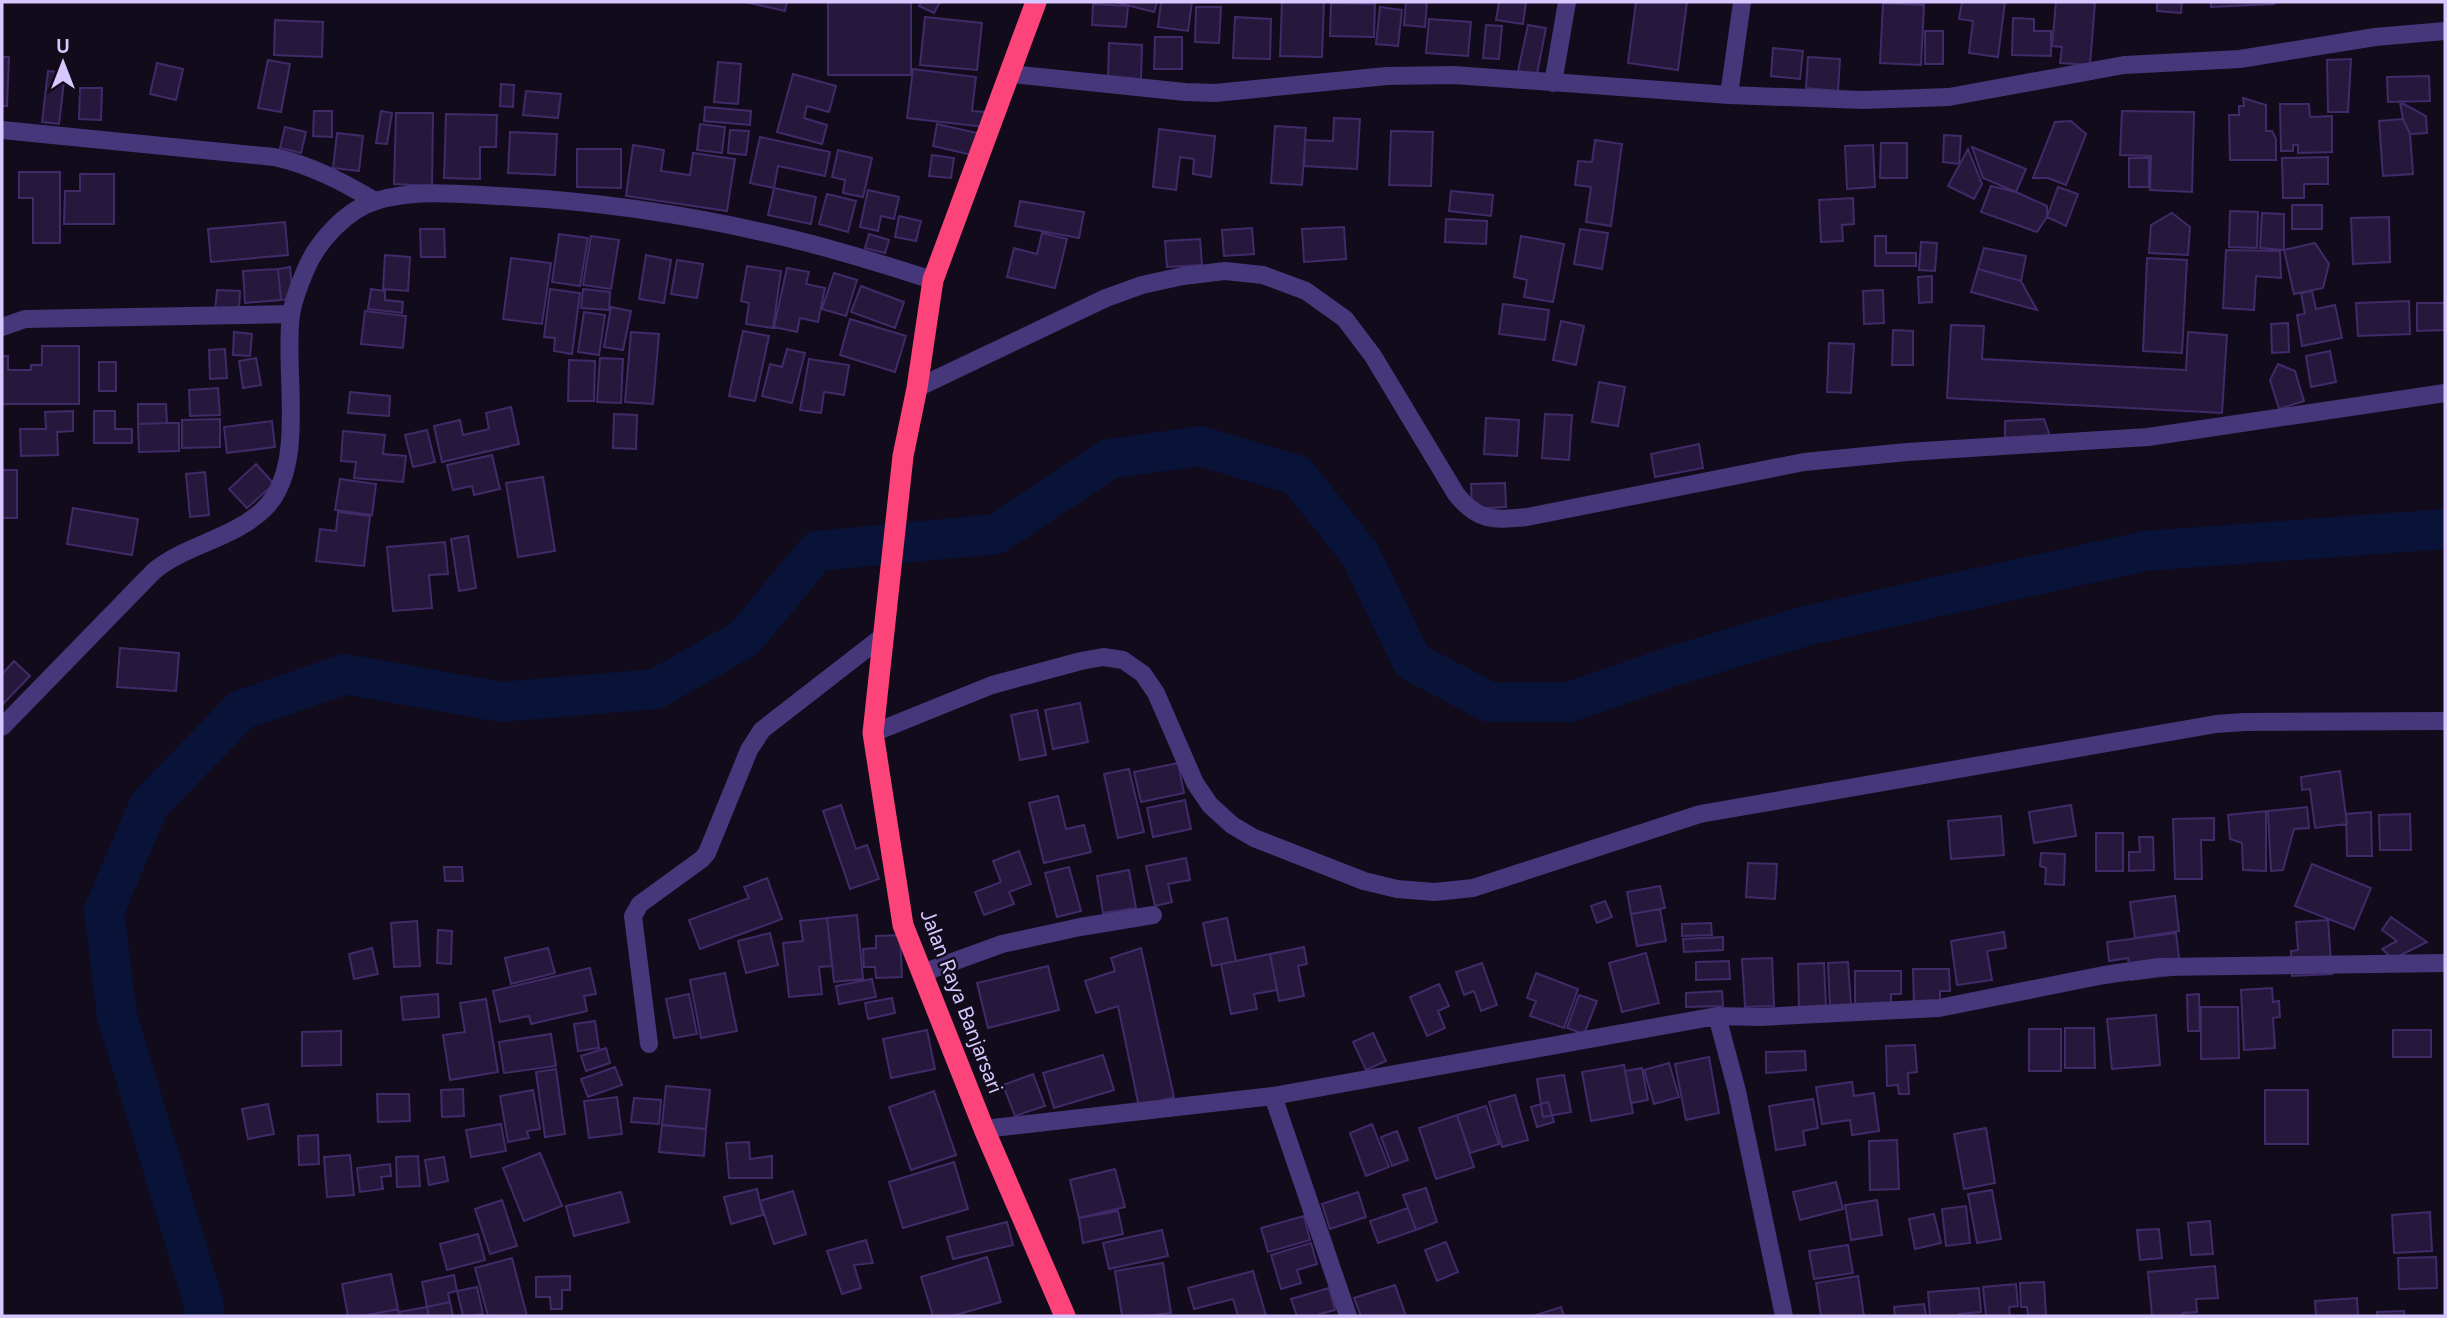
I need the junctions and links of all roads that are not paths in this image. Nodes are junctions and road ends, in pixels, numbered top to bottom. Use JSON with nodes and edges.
{"nodes":[{"id":1,"x":1036,"y":2,"type":"edge"},
{"id":2,"x":1567,"y":2,"type":"edge"},
{"id":3,"x":1742,"y":2,"type":"edge"},
{"id":4,"x":2445,"y":31,"type":"edge"},
{"id":5,"x":1011,"y":74,"type":"junction"},
{"id":6,"x":1553,"y":83,"type":"junction"},
{"id":7,"x":1729,"y":95,"type":"junction"},
{"id":8,"x":2,"y":130,"type":"edge"},
{"id":9,"x":375,"y":201,"type":"junction"},
{"id":10,"x":933,"y":280,"type":"junction"},
{"id":11,"x":291,"y":314,"type":"junction"},
{"id":12,"x":2,"y":327,"type":"edge"},
{"id":13,"x":917,"y":388,"type":"junction"},
{"id":14,"x":2445,"y":393,"type":"edge"},
{"id":15,"x":883,"y":636,"type":"junction"},
{"id":16,"x":2445,"y":721,"type":"edge"},
{"id":17,"x":2,"y":727,"type":"edge"},
{"id":18,"x":873,"y":733,"type":"junction"},
{"id":19,"x":1153,"y":915,"type":"dead end"},
{"id":20,"x":2445,"y":962,"type":"edge"},
{"id":21,"x":922,"y":973,"type":"junction"},
{"id":22,"x":1717,"y":1016,"type":"junction"},
{"id":23,"x":649,"y":1044,"type":"dead end"},
{"id":24,"x":1273,"y":1096,"type":"junction"},
{"id":25,"x":984,"y":1129,"type":"junction"},
{"id":26,"x":1065,"y":1316,"type":"edge"},
{"id":27,"x":1348,"y":1316,"type":"edge"},
{"id":28,"x":1784,"y":1316,"type":"edge"}],
"edges":[{"from":1,"to":5,"type":"highway","name":"Jalan Raya Banjarsari"},
{"from":2,"to":6,"type":"street"},
{"from":3,"to":7,"type":"street"},
{"from":4,"to":7,"type":"street"},
{"from":5,"to":6,"type":"street"},
{"from":5,"to":10,"type":"highway","name":"Jalan Raya Banjarsari"},
{"from":6,"to":7,"type":"street"},
{"from":8,"to":9,"type":"street"},
{"from":9,"to":10,"type":"street"},
{"from":9,"to":11,"type":"street"},
{"from":10,"to":13,"type":"highway","name":"Jalan Raya Banjarsari"},
{"from":11,"to":12,"type":"street"},
{"from":11,"to":17,"type":"street"},
{"from":13,"to":14,"type":"street"},
{"from":13,"to":15,"type":"highway","name":"Jalan Raya Banjarsari"},
{"from":15,"to":18,"type":"highway","name":"Jalan Raya Banjarsari"},
{"from":15,"to":23,"type":"street"},
{"from":16,"to":18,"type":"street"},
{"from":18,"to":21,"type":"highway","name":"Jalan Raya Banjarsari"},
{"from":19,"to":21,"type":"street"},
{"from":20,"to":22,"type":"street"},
{"from":21,"to":25,"type":"highway","name":"Jalan Raya Banjarsari"},
{"from":22,"to":24,"type":"street"},
{"from":22,"to":28,"type":"street"},
{"from":24,"to":25,"type":"street"},
{"from":24,"to":27,"type":"street"},
{"from":25,"to":26,"type":"highway","name":"Jalan Raya Banjarsari"}]}
